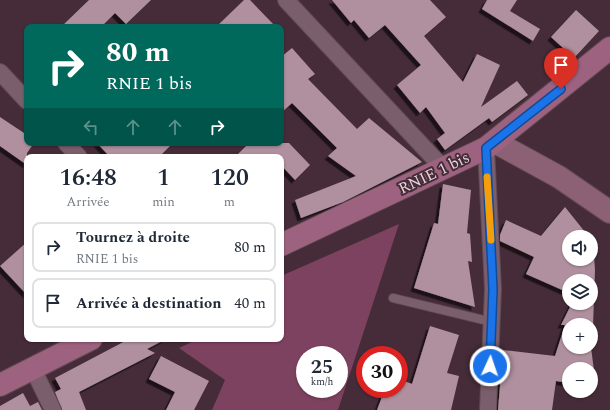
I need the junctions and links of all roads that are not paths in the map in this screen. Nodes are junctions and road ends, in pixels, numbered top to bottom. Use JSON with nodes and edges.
{"nodes":[{"id":1,"x":286,"y":0,"type":"edge"},
{"id":2,"x":610,"y":48,"type":"edge"},
{"id":3,"x":0,"y":72,"type":"edge"},
{"id":4,"x":24,"y":98,"type":"edge"},
{"id":5,"x":490,"y":145,"type":"junction"},
{"id":6,"x":69,"y":146,"type":"edge"},
{"id":7,"x":76,"y":154,"type":"edge"},
{"id":8,"x":444,"y":169,"type":"junction"},
{"id":9,"x":610,"y":212,"type":"edge"},
{"id":10,"x":284,"y":244,"type":"edge"},
{"id":11,"x":393,"y":298,"type":"dead end"},
{"id":12,"x":492,"y":322,"type":"junction"},
{"id":13,"x":85,"y":342,"type":"edge"},
{"id":14,"x":33,"y":369,"type":"junction"},
{"id":15,"x":0,"y":386,"type":"edge"},
{"id":16,"x":53,"y":410,"type":"edge"},
{"id":17,"x":488,"y":410,"type":"edge"}],
"edges":[{"from":1,"to":8,"type":"street"},
{"from":2,"to":5,"type":"main road","name":"RNIE 1 bis"},
{"from":3,"to":4,"type":"street"},
{"from":5,"to":8,"type":"main road","name":"RNIE 1 bis"},
{"from":5,"to":9,"type":"main road"},
{"from":5,"to":12,"type":"street"},
{"from":6,"to":7,"type":"street"},
{"from":8,"to":10,"type":"main road","name":"RNIE 1 bis"},
{"from":11,"to":12,"type":"lane"},
{"from":12,"to":17,"type":"street"},
{"from":13,"to":14,"type":"main road"},
{"from":14,"to":15,"type":"main road"},
{"from":14,"to":16,"type":"street"}]}
